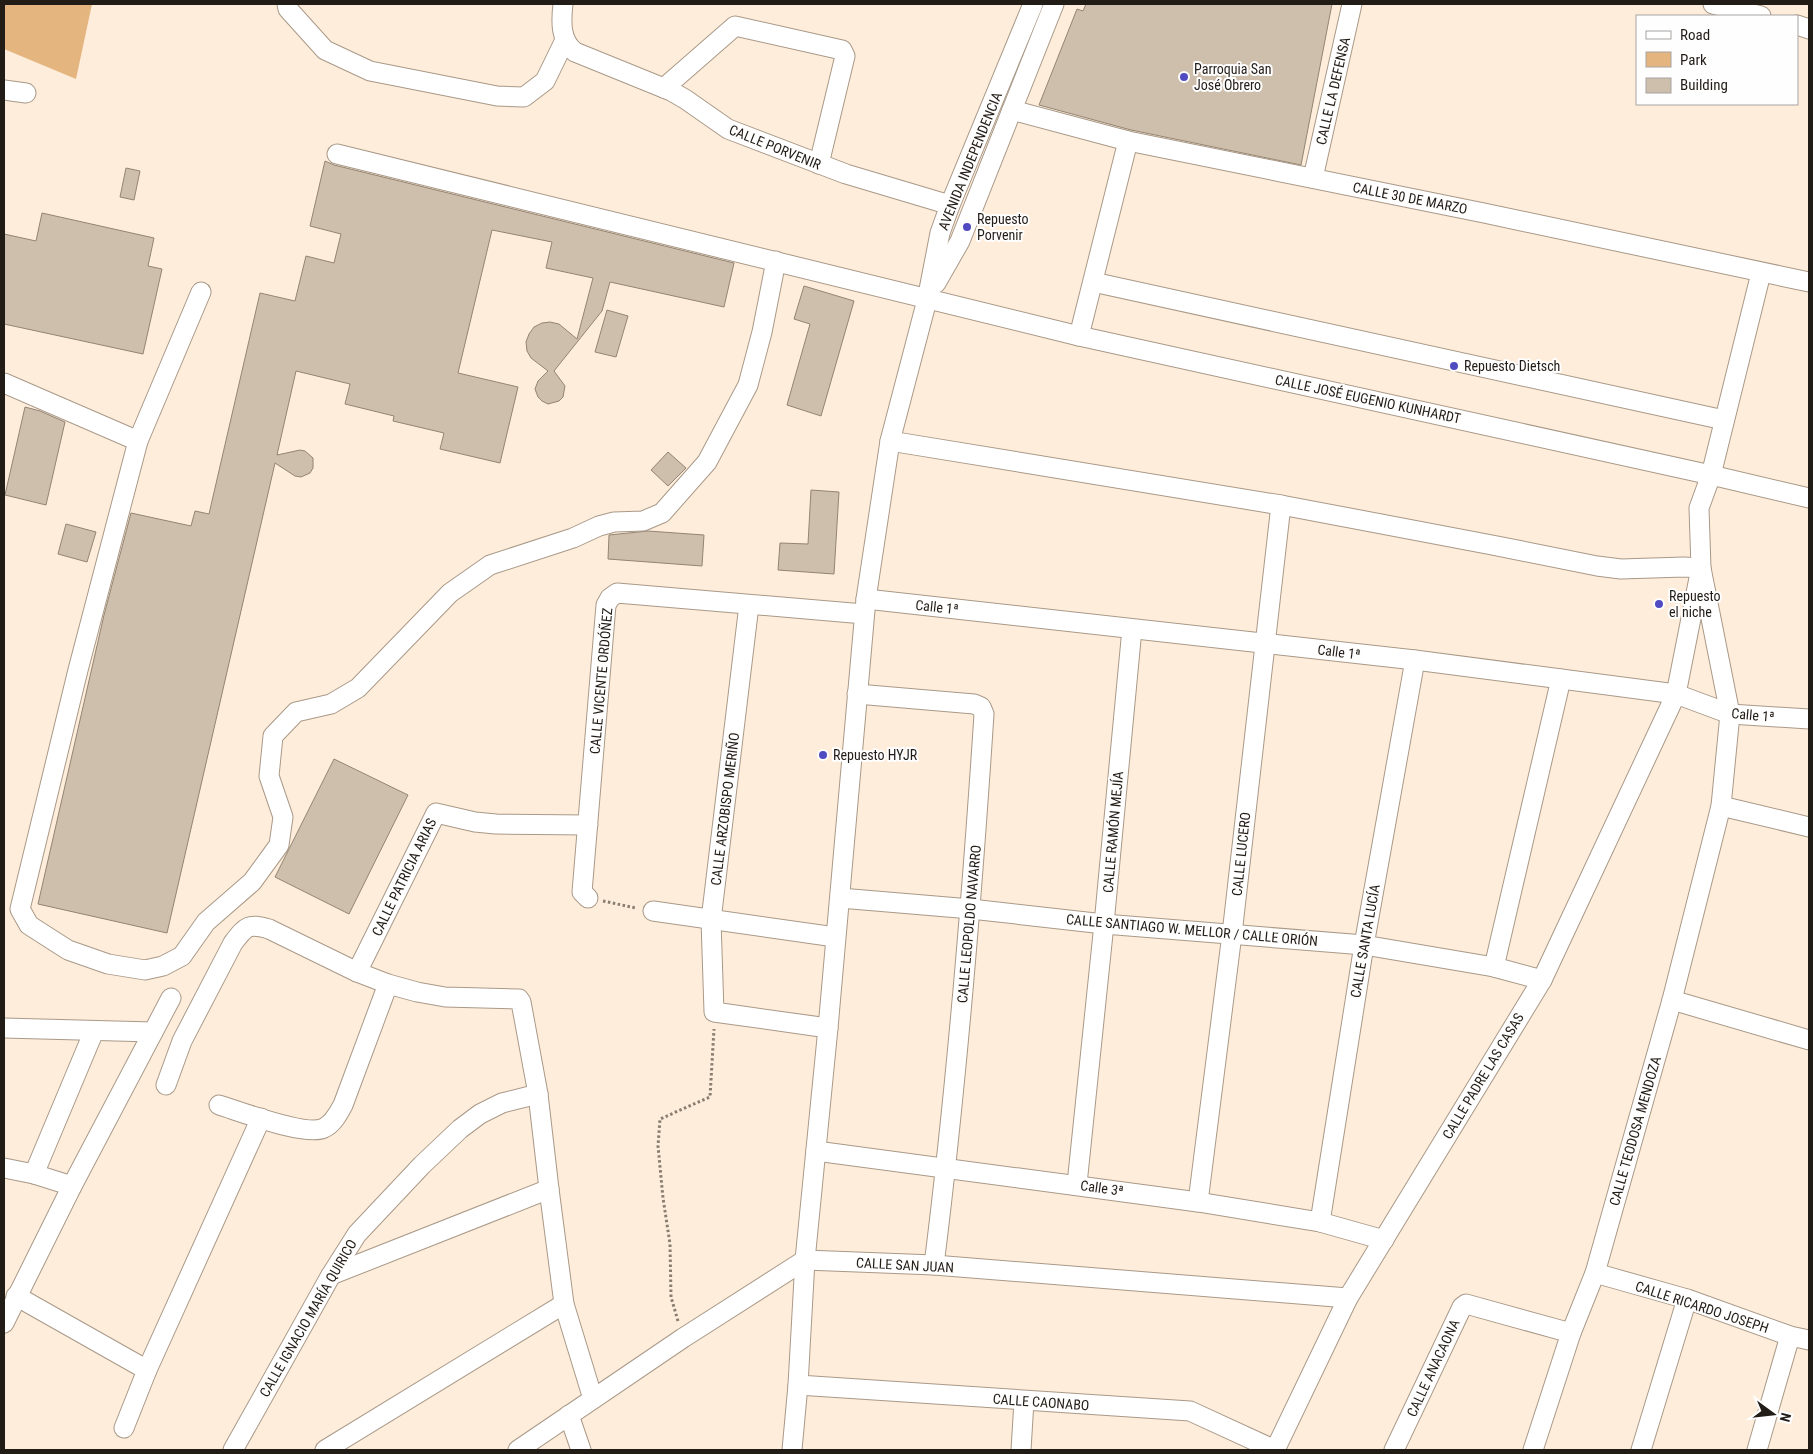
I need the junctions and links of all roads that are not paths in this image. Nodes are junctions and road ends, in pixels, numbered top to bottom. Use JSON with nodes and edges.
{"nodes":[{"id":1,"x":286,"y":4,"type":"edge"},
{"id":2,"x":563,"y":4,"type":"edge"},
{"id":3,"x":1033,"y":4,"type":"edge"},
{"id":4,"x":1054,"y":4,"type":"edge"},
{"id":5,"x":1352,"y":4,"type":"edge"},
{"id":6,"x":1713,"y":4,"type":"edge"},
{"id":7,"x":1757,"y":15,"type":"edge"},
{"id":8,"x":565,"y":40,"type":"junction"},
{"id":9,"x":664,"y":88,"type":"junction"},
{"id":10,"x":4,"y":90,"type":"edge"},
{"id":11,"x":26,"y":93,"type":"dead end"},
{"id":12,"x":1012,"y":110,"type":"junction"},
{"id":13,"x":1128,"y":141,"type":"junction"},
{"id":14,"x":336,"y":154,"type":"dead end"},
{"id":15,"x":819,"y":164,"type":"junction"},
{"id":16,"x":1313,"y":178,"type":"junction"},
{"id":17,"x":950,"y":205,"type":"junction"},
{"id":18,"x":776,"y":261,"type":"junction"},
{"id":19,"x":1761,"y":273,"type":"junction"},
{"id":20,"x":1093,"y":282,"type":"junction"},
{"id":21,"x":1809,"y":282,"type":"edge"},
{"id":22,"x":201,"y":292,"type":"dead end"},
{"id":23,"x":926,"y":300,"type":"junction"},
{"id":24,"x":1079,"y":336,"type":"junction"},
{"id":25,"x":4,"y":383,"type":"edge"},
{"id":26,"x":1724,"y":420,"type":"junction"},
{"id":27,"x":138,"y":441,"type":"junction"},
{"id":28,"x":890,"y":441,"type":"junction"},
{"id":29,"x":1711,"y":475,"type":"junction"},
{"id":30,"x":1809,"y":497,"type":"edge"},
{"id":31,"x":1281,"y":505,"type":"junction"},
{"id":32,"x":1700,"y":568,"type":"junction"},
{"id":33,"x":749,"y":605,"type":"junction"},
{"id":34,"x":865,"y":607,"type":"junction"},
{"id":35,"x":1132,"y":629,"type":"junction"},
{"id":36,"x":1265,"y":643,"type":"junction"},
{"id":37,"x":1415,"y":660,"type":"junction"},
{"id":38,"x":1561,"y":679,"type":"junction"},
{"id":39,"x":857,"y":694,"type":"junction"},
{"id":40,"x":1676,"y":694,"type":"junction"},
{"id":41,"x":1730,"y":714,"type":"junction"},
{"id":42,"x":1809,"y":719,"type":"edge"},
{"id":43,"x":1721,"y":806,"type":"junction"},
{"id":44,"x":588,"y":825,"type":"junction"},
{"id":45,"x":1809,"y":827,"type":"edge"},
{"id":46,"x":588,"y":898,"type":"road end"},
{"id":47,"x":840,"y":898,"type":"junction"},
{"id":48,"x":971,"y":909,"type":"junction"},
{"id":49,"x":654,"y":912,"type":"road end"},
{"id":50,"x":711,"y":920,"type":"junction"},
{"id":51,"x":1104,"y":924,"type":"junction"},
{"id":52,"x":1232,"y":934,"type":"junction"},
{"id":53,"x":835,"y":937,"type":"junction"},
{"id":54,"x":1364,"y":945,"type":"junction"},
{"id":55,"x":1494,"y":967,"type":"junction"},
{"id":56,"x":357,"y":972,"type":"junction"},
{"id":57,"x":1542,"y":980,"type":"junction"},
{"id":58,"x":388,"y":984,"type":"junction"},
{"id":59,"x":171,"y":998,"type":"dead end"},
{"id":60,"x":1672,"y":1000,"type":"junction"},
{"id":61,"x":4,"y":1028,"type":"edge"},
{"id":62,"x":828,"y":1028,"type":"junction"},
{"id":63,"x":94,"y":1031,"type":"junction"},
{"id":64,"x":153,"y":1032,"type":"junction"},
{"id":65,"x":1809,"y":1040,"type":"edge"},
{"id":66,"x":166,"y":1085,"type":"dead end"},
{"id":67,"x":538,"y":1094,"type":"junction"},
{"id":68,"x":219,"y":1105,"type":"dead end"},
{"id":69,"x":261,"y":1118,"type":"junction"},
{"id":70,"x":816,"y":1151,"type":"junction"},
{"id":71,"x":4,"y":1168,"type":"edge"},
{"id":72,"x":946,"y":1168,"type":"junction"},
{"id":73,"x":34,"y":1174,"type":"junction"},
{"id":74,"x":1077,"y":1184,"type":"junction"},
{"id":75,"x":72,"y":1186,"type":"junction"},
{"id":76,"x":549,"y":1189,"type":"junction"},
{"id":77,"x":1198,"y":1202,"type":"junction"},
{"id":78,"x":1320,"y":1222,"type":"junction"},
{"id":79,"x":1384,"y":1240,"type":"junction"},
{"id":80,"x":805,"y":1260,"type":"junction"},
{"id":81,"x":934,"y":1265,"type":"junction"},
{"id":82,"x":1595,"y":1273,"type":"junction"},
{"id":83,"x":331,"y":1275,"type":"junction"},
{"id":84,"x":1348,"y":1298,"type":"junction"},
{"id":85,"x":1687,"y":1299,"type":"junction"},
{"id":86,"x":564,"y":1304,"type":"junction"},
{"id":87,"x":8,"y":1310,"type":"edge"},
{"id":88,"x":1571,"y":1333,"type":"junction"},
{"id":89,"x":1790,"y":1336,"type":"junction"},
{"id":90,"x":1809,"y":1340,"type":"edge"},
{"id":91,"x":147,"y":1370,"type":"junction"},
{"id":92,"x":798,"y":1385,"type":"junction"},
{"id":93,"x":593,"y":1399,"type":"junction"},
{"id":94,"x":1024,"y":1401,"type":"junction"},
{"id":95,"x":569,"y":1415,"type":"junction"},
{"id":96,"x":124,"y":1428,"type":"dead end"},
{"id":97,"x":330,"y":1449,"type":"edge"},
{"id":98,"x":233,"y":1450,"type":"edge"},
{"id":99,"x":518,"y":1450,"type":"edge"},
{"id":100,"x":581,"y":1450,"type":"edge"},
{"id":101,"x":792,"y":1450,"type":"edge"},
{"id":102,"x":1021,"y":1450,"type":"edge"},
{"id":103,"x":1275,"y":1450,"type":"edge"},
{"id":104,"x":1394,"y":1450,"type":"edge"},
{"id":105,"x":1533,"y":1450,"type":"edge"},
{"id":106,"x":1641,"y":1450,"type":"edge"},
{"id":107,"x":1757,"y":1450,"type":"edge"}],
"edges":[{"from":1,"to":8,"type":"street"},
{"from":2,"to":8,"type":"street"},
{"from":3,"to":17,"type":"street","name":"AVENIDA INDEPENDENCIA"},
{"from":4,"to":12,"type":"street","name":"AVENIDA INDEPENDENCIA"},
{"from":5,"to":16,"type":"street","name":"CALLE LA DEFENSA"},
{"from":6,"to":7,"type":"street"},
{"from":8,"to":9,"type":"street","name":"CALLE PORVENIR"},
{"from":9,"to":15,"type":"street","name":"CALLE PORVENIR"},
{"from":9,"to":15,"type":"street"},
{"from":10,"to":11,"type":"street"},
{"from":12,"to":13,"type":"street","name":"CALLE 30 DE MARZO"},
{"from":12,"to":23,"type":"street","name":"AVENIDA INDEPENDENCIA"},
{"from":13,"to":16,"type":"street","name":"CALLE 30 DE MARZO"},
{"from":13,"to":20,"type":"street"},
{"from":14,"to":18,"type":"street","name":"CALLE JOSÉ EUGENIO KUNHARDT"},
{"from":15,"to":17,"type":"street","name":"CALLE PORVENIR"},
{"from":16,"to":19,"type":"street","name":"CALLE 30 DE MARZO"},
{"from":17,"to":23,"type":"street","name":"AVENIDA INDEPENDENCIA"},
{"from":18,"to":23,"type":"street","name":"CALLE JOSÉ EUGENIO KUNHARDT"},
{"from":18,"to":27,"type":"street"},
{"from":19,"to":21,"type":"street","name":"CALLE 30 DE MARZO"},
{"from":19,"to":26,"type":"street"},
{"from":20,"to":24,"type":"street"},
{"from":20,"to":26,"type":"street"},
{"from":22,"to":27,"type":"street"},
{"from":23,"to":24,"type":"street","name":"CALLE JOSÉ EUGENIO KUNHARDT"},
{"from":23,"to":28,"type":"street"},
{"from":24,"to":29,"type":"street","name":"CALLE JOSÉ EUGENIO KUNHARDT"},
{"from":25,"to":27,"type":"street"},
{"from":26,"to":29,"type":"street"},
{"from":28,"to":31,"type":"street"},
{"from":28,"to":34,"type":"street"},
{"from":29,"to":30,"type":"street","name":"CALLE JOSÉ EUGENIO KUNHARDT"},
{"from":29,"to":32,"type":"street"},
{"from":31,"to":32,"type":"street"},
{"from":31,"to":36,"type":"street","name":"CALLE LUCERO"},
{"from":32,"to":40,"type":"street","name":"CALLE PADRE LAS CASAS"},
{"from":32,"to":41,"type":"street","name":"CALLE TEODOSA MENDOZA"},
{"from":33,"to":34,"type":"street","name":"CALLE VICENTE ORDÓÑEZ"},
{"from":33,"to":44,"type":"street","name":"CALLE VICENTE ORDÓÑEZ"},
{"from":33,"to":50,"type":"street","name":"CALLE ARZOBISPO MERIÑO"},
{"from":34,"to":35,"type":"street","name":"Calle 1ª"},
{"from":34,"to":39,"type":"street"},
{"from":35,"to":36,"type":"street","name":"Calle 1ª"},
{"from":35,"to":51,"type":"street","name":"CALLE RAMÓN MEJÍA"},
{"from":36,"to":37,"type":"street","name":"Calle 1ª"},
{"from":36,"to":52,"type":"street","name":"CALLE LUCERO"},
{"from":37,"to":38,"type":"street","name":"Calle 1ª"},
{"from":37,"to":54,"type":"street","name":"CALLE SANTA LUCÍA"},
{"from":38,"to":40,"type":"street","name":"Calle 1ª"},
{"from":38,"to":55,"type":"street"},
{"from":39,"to":47,"type":"street"},
{"from":39,"to":48,"type":"street","name":"CALLE LEOPOLDO NAVARRO"},
{"from":40,"to":41,"type":"street","name":"Calle 1ª"},
{"from":40,"to":57,"type":"street","name":"CALLE PADRE LAS CASAS"},
{"from":41,"to":42,"type":"street","name":"Calle 1ª"},
{"from":41,"to":43,"type":"street","name":"CALLE TEODOSA MENDOZA"},
{"from":43,"to":45,"type":"street"},
{"from":43,"to":60,"type":"street","name":"CALLE TEODOSA MENDOZA"},
{"from":44,"to":46,"type":"street","name":"CALLE VICENTE ORDÓÑEZ"},
{"from":44,"to":56,"type":"street","name":"CALLE PATRICIA ARIAS"},
{"from":47,"to":48,"type":"street","name":"CALLE SANTIAGO W. MELLOR / CALLE ORIÓN"},
{"from":47,"to":53,"type":"street"},
{"from":48,"to":51,"type":"street","name":"CALLE SANTIAGO W. MELLOR / CALLE ORIÓN"},
{"from":48,"to":72,"type":"street","name":"CALLE LEOPOLDO NAVARRO"},
{"from":49,"to":50,"type":"street"},
{"from":50,"to":53,"type":"street"},
{"from":50,"to":62,"type":"street","name":"CALLE ARZOBISPO MERIÑO"},
{"from":51,"to":52,"type":"street","name":"CALLE SANTIAGO W. MELLOR / CALLE ORIÓN"},
{"from":51,"to":74,"type":"street","name":"CALLE RAMÓN MEJÍA"},
{"from":52,"to":54,"type":"street","name":"CALLE SANTIAGO W. MELLOR / CALLE ORIÓN"},
{"from":52,"to":77,"type":"street","name":"CALLE LUCERO"},
{"from":53,"to":62,"type":"street"},
{"from":54,"to":55,"type":"street","name":"CALLE SANTIAGO W. MELLOR / CALLE ORIÓN"},
{"from":54,"to":78,"type":"street","name":"CALLE SANTA LUCÍA"},
{"from":55,"to":57,"type":"street","name":"CALLE SANTIAGO W. MELLOR / CALLE ORIÓN"},
{"from":56,"to":58,"type":"street"},
{"from":56,"to":66,"type":"street"},
{"from":57,"to":79,"type":"street","name":"CALLE PADRE LAS CASAS"},
{"from":58,"to":67,"type":"street"},
{"from":58,"to":69,"type":"street"},
{"from":59,"to":64,"type":"street"},
{"from":60,"to":65,"type":"street"},
{"from":60,"to":82,"type":"street","name":"CALLE TEODOSA MENDOZA"},
{"from":61,"to":63,"type":"street"},
{"from":62,"to":70,"type":"street"},
{"from":63,"to":64,"type":"street"},
{"from":63,"to":73,"type":"street"},
{"from":64,"to":75,"type":"street"},
{"from":67,"to":76,"type":"street"},
{"from":67,"to":83,"type":"street","name":"CALLE IGNACIO MARÍA QUIRICO"},
{"from":68,"to":69,"type":"street"},
{"from":69,"to":91,"type":"street"},
{"from":70,"to":72,"type":"street","name":"Calle 3ª"},
{"from":70,"to":80,"type":"street"},
{"from":71,"to":73,"type":"street"},
{"from":72,"to":74,"type":"street","name":"Calle 3ª"},
{"from":72,"to":81,"type":"street","name":"CALLE LEOPOLDO NAVARRO"},
{"from":73,"to":75,"type":"street"},
{"from":74,"to":77,"type":"street","name":"Calle 3ª"},
{"from":75,"to":87,"type":"street"},
{"from":76,"to":83,"type":"street"},
{"from":76,"to":86,"type":"street"},
{"from":77,"to":78,"type":"street","name":"Calle 3ª"},
{"from":78,"to":79,"type":"street","name":"Calle 3ª"},
{"from":79,"to":84,"type":"street","name":"CALLE PADRE LAS CASAS"},
{"from":80,"to":81,"type":"street","name":"CALLE SAN JUAN"},
{"from":80,"to":92,"type":"street"},
{"from":80,"to":93,"type":"street"},
{"from":81,"to":84,"type":"street","name":"CALLE SAN JUAN"},
{"from":82,"to":85,"type":"street","name":"CALLE RICARDO JOSEPH"},
{"from":82,"to":88,"type":"street","name":"CALLE TEODOSA MENDOZA"},
{"from":83,"to":98,"type":"street","name":"CALLE IGNACIO MARÍA QUIRICO"},
{"from":84,"to":103,"type":"street","name":"CALLE PADRE LAS CASAS"},
{"from":85,"to":89,"type":"street","name":"CALLE RICARDO JOSEPH"},
{"from":85,"to":106,"type":"street"},
{"from":86,"to":93,"type":"street"},
{"from":86,"to":97,"type":"street"},
{"from":87,"to":91,"type":"street"},
{"from":88,"to":104,"type":"street","name":"CALLE ANACAONA"},
{"from":88,"to":105,"type":"street","name":"CALLE TEODOSA MENDOZA"},
{"from":89,"to":90,"type":"street","name":"CALLE RICARDO JOSEPH"},
{"from":89,"to":107,"type":"street"},
{"from":91,"to":96,"type":"street"},
{"from":92,"to":94,"type":"street","name":"CALLE CAONABO"},
{"from":92,"to":101,"type":"street"},
{"from":93,"to":95,"type":"street"},
{"from":94,"to":102,"type":"street"},
{"from":94,"to":103,"type":"street","name":"CALLE CAONABO"},
{"from":95,"to":99,"type":"street"},
{"from":95,"to":100,"type":"street"}]}
